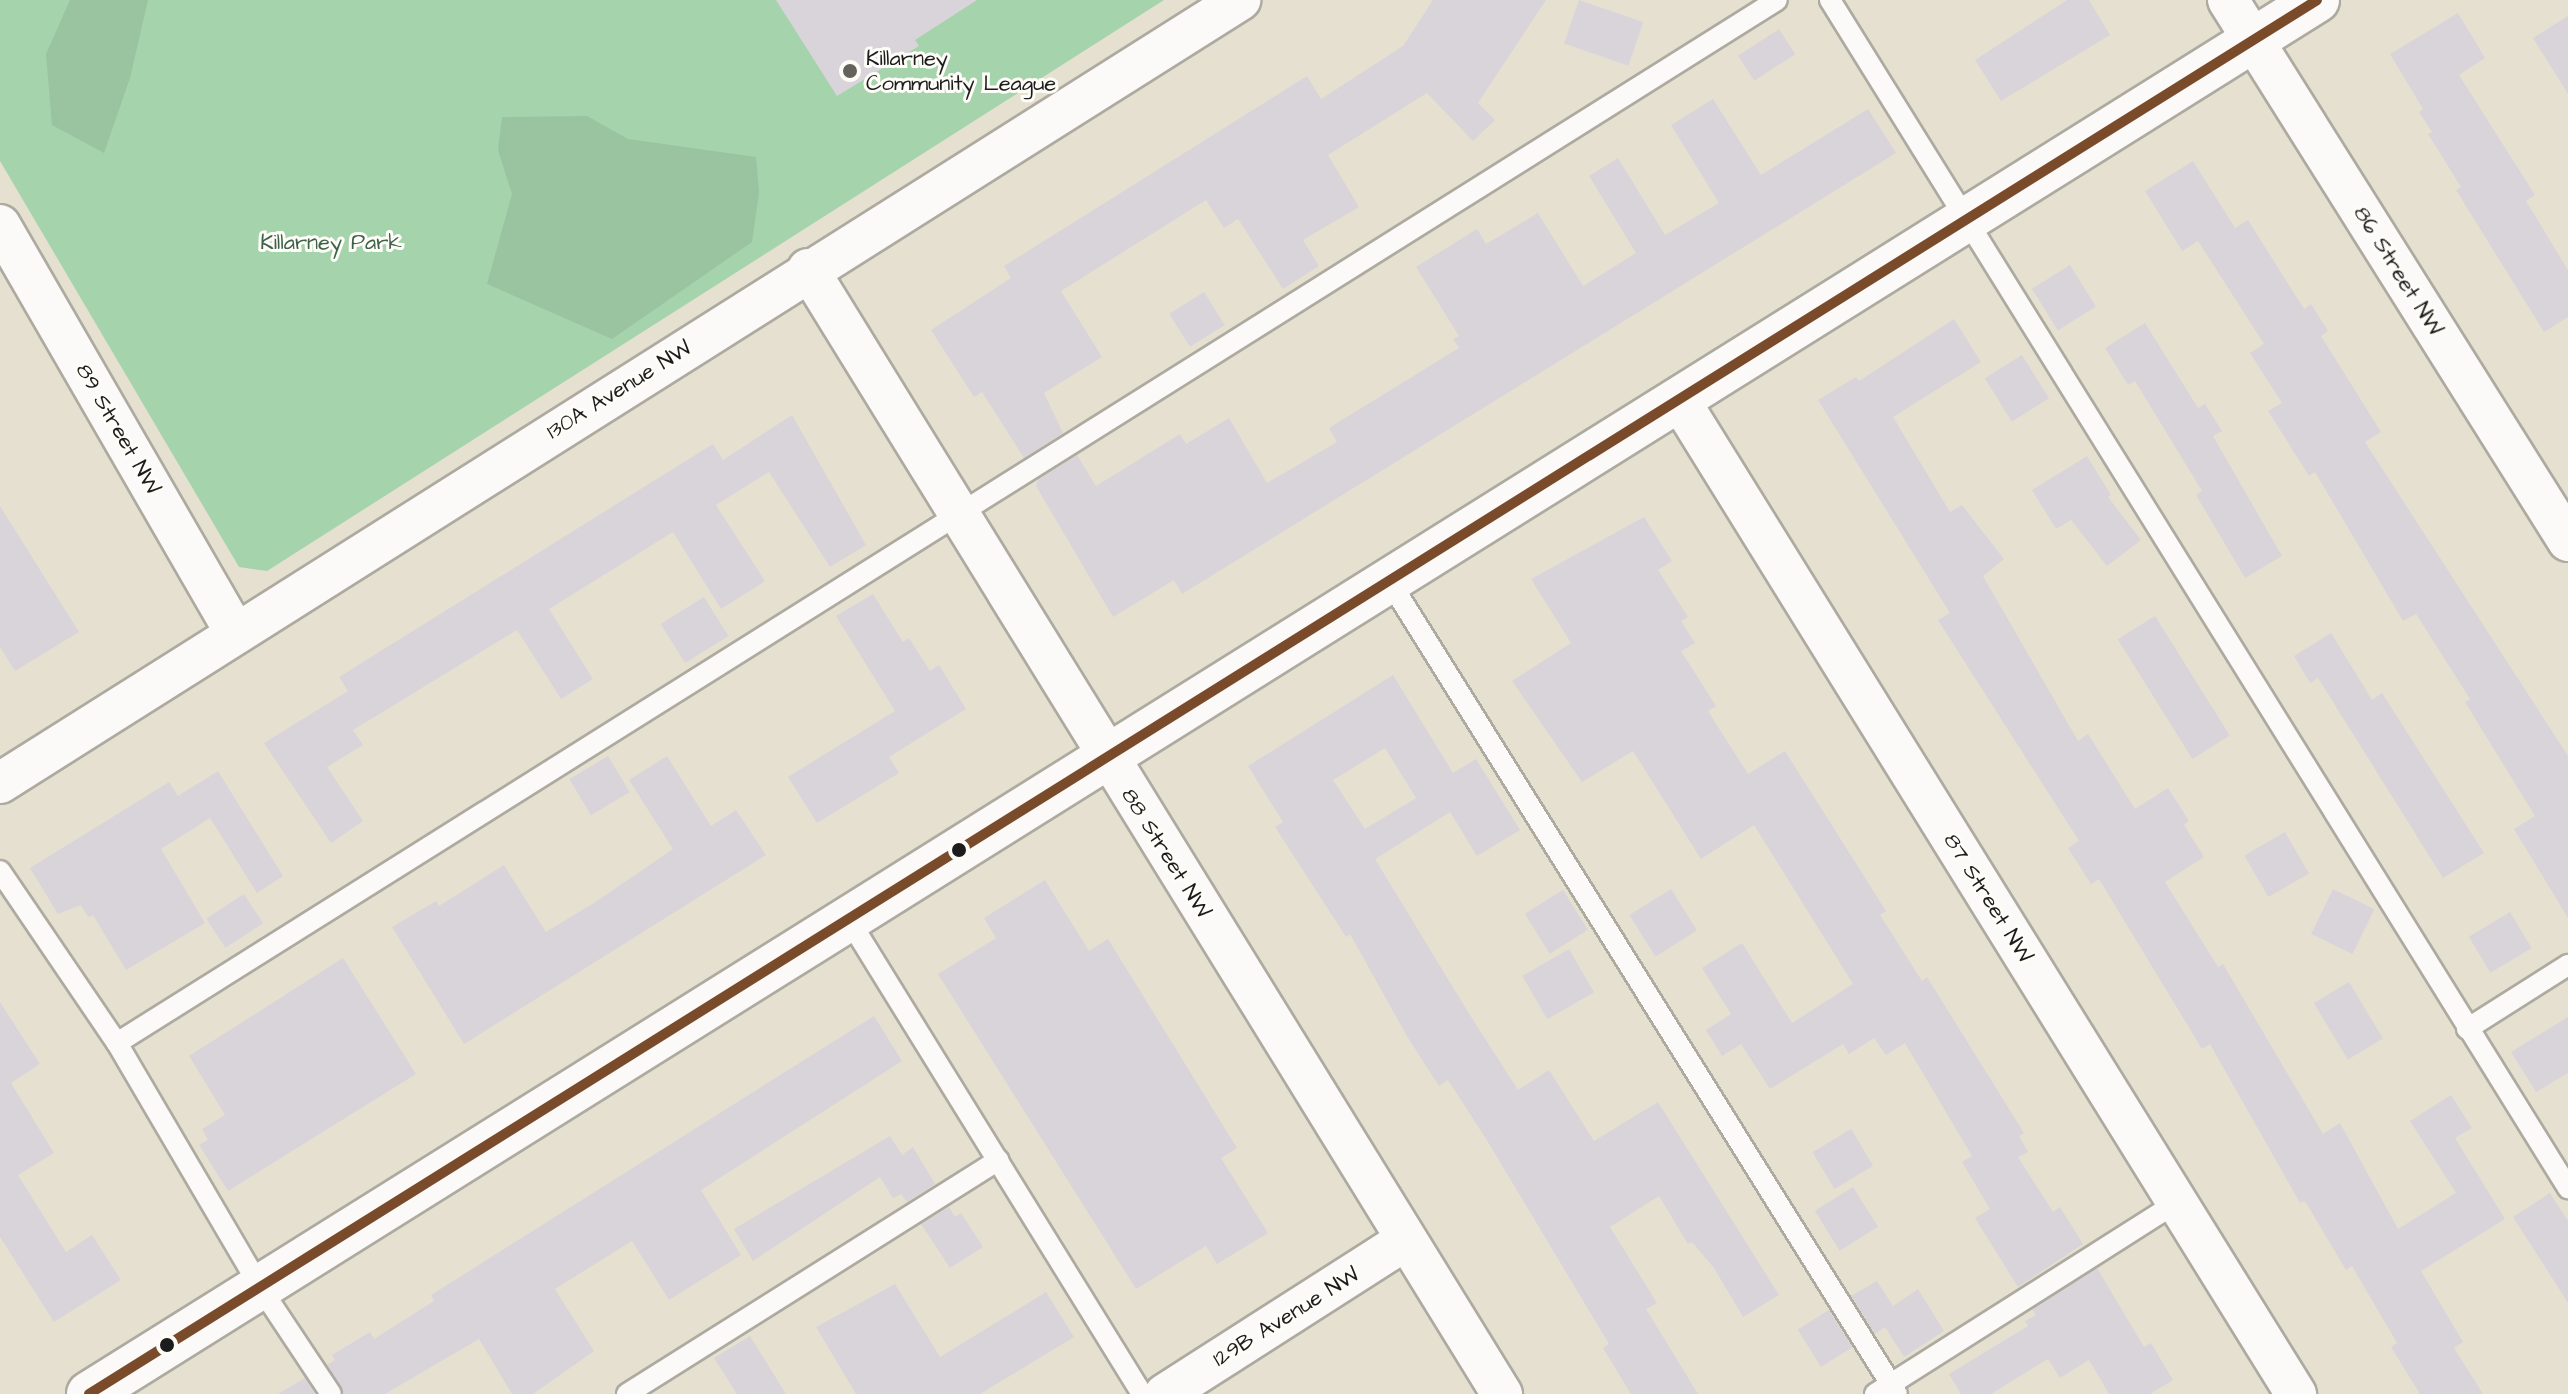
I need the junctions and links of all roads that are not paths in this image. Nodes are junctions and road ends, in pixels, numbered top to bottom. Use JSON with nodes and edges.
{"nodes":[{"id":1,"x":1240,"y":0,"type":"edge"},
{"id":2,"x":1777,"y":0,"type":"edge"},
{"id":3,"x":1830,"y":0,"type":"edge"},
{"id":4,"x":2228,"y":0,"type":"edge"},
{"id":5,"x":2317,"y":0,"type":"edge"},
{"id":6,"x":2253,"y":40,"type":"junction"},
{"id":7,"x":1964,"y":221,"type":"junction"},
{"id":8,"x":0,"y":225,"type":"edge"},
{"id":9,"x":808,"y":269,"type":"junction"},
{"id":10,"x":1680,"y":401,"type":"junction"},
{"id":11,"x":957,"y":516,"type":"junction"},
{"id":12,"x":2568,"y":541,"type":"edge"},
{"id":13,"x":1390,"y":582,"type":"junction"},
{"id":14,"x":236,"y":633,"type":"junction"},
{"id":15,"x":1107,"y":759,"type":"junction"},
{"id":16,"x":0,"y":783,"type":"edge"},
{"id":17,"x":0,"y":871,"type":"edge"},
{"id":18,"x":849,"y":920,"type":"junction"},
{"id":19,"x":2568,"y":965,"type":"edge"},
{"id":20,"x":2467,"y":1029,"type":"junction"},
{"id":21,"x":117,"y":1043,"type":"junction"},
{"id":22,"x":998,"y":1160,"type":"junction"},
{"id":23,"x":2568,"y":1188,"type":"edge"},
{"id":24,"x":2177,"y":1202,"type":"junction"},
{"id":25,"x":1406,"y":1240,"type":"junction"},
{"id":26,"x":260,"y":1287,"type":"junction"},
{"id":27,"x":1888,"y":1391,"type":"edge"},
{"id":28,"x":89,"y":1394,"type":"edge"},
{"id":29,"x":331,"y":1394,"type":"edge"},
{"id":30,"x":627,"y":1394,"type":"edge"},
{"id":31,"x":1142,"y":1394,"type":"edge"},
{"id":32,"x":1165,"y":1394,"type":"edge"},
{"id":33,"x":1502,"y":1394,"type":"edge"},
{"id":34,"x":2296,"y":1394,"type":"edge"}],
"edges":[{"from":1,"to":9,"type":"street","name":"130A Avenue NW"},
{"from":2,"to":11,"type":"lane"},
{"from":3,"to":7,"type":"lane"},
{"from":4,"to":6,"type":"street","name":"86 Street NW"},
{"from":5,"to":6,"type":"street"},
{"from":6,"to":7,"type":"street"},
{"from":6,"to":12,"type":"street","name":"86 Street NW"},
{"from":7,"to":10,"type":"street"},
{"from":7,"to":20,"type":"lane"},
{"from":8,"to":14,"type":"street","name":"89 Street NW"},
{"from":9,"to":11,"type":"street","name":"88 Street NW"},
{"from":9,"to":14,"type":"street","name":"130A Avenue NW"},
{"from":10,"to":13,"type":"street"},
{"from":10,"to":24,"type":"street","name":"87 Street NW"},
{"from":11,"to":15,"type":"street","name":"88 Street NW"},
{"from":11,"to":21,"type":"lane"},
{"from":13,"to":15,"type":"street"},
{"from":13,"to":27,"type":"lane"},
{"from":14,"to":16,"type":"street","name":"130A Avenue NW"},
{"from":15,"to":18,"type":"street"},
{"from":15,"to":25,"type":"street","name":"88 Street NW"},
{"from":17,"to":21,"type":"lane"},
{"from":18,"to":22,"type":"lane"},
{"from":18,"to":26,"type":"street"},
{"from":19,"to":20,"type":"lane"},
{"from":20,"to":23,"type":"lane"},
{"from":21,"to":26,"type":"lane"},
{"from":22,"to":30,"type":"lane"},
{"from":22,"to":31,"type":"lane"},
{"from":24,"to":27,"type":"lane"},
{"from":24,"to":34,"type":"street","name":"87 Street NW"},
{"from":25,"to":32,"type":"street","name":"129B Avenue NW"},
{"from":25,"to":33,"type":"street","name":"88 Street NW"},
{"from":26,"to":28,"type":"street"},
{"from":26,"to":29,"type":"lane"}]}
